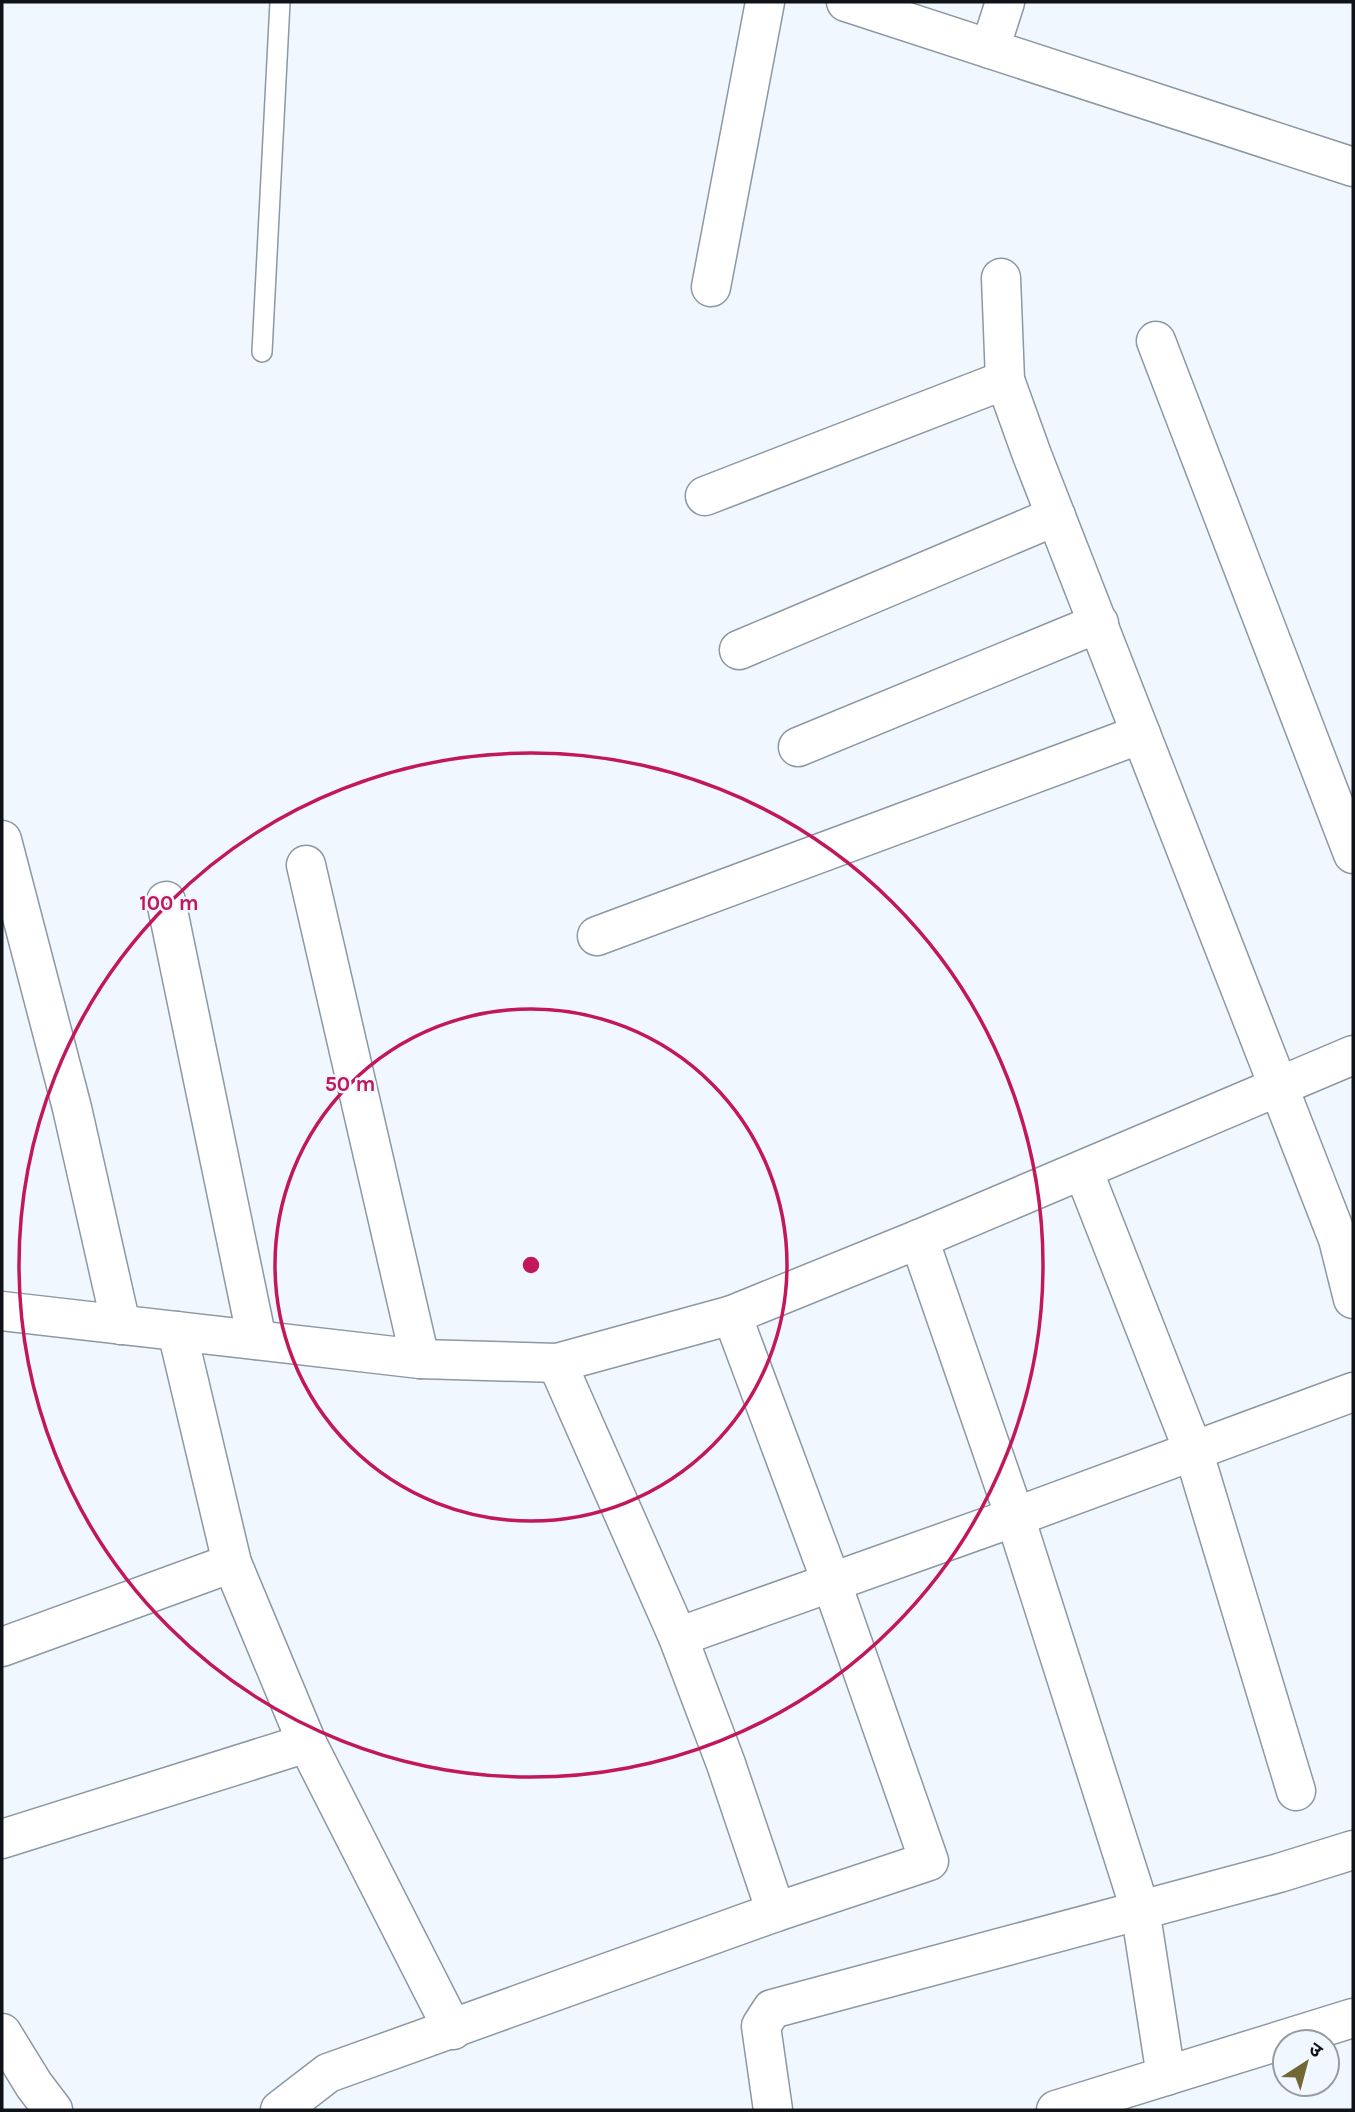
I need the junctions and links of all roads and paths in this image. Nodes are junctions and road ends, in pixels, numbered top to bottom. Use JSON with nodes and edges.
{"nodes":[{"id":1,"x":280,"y":2,"type":"edge"},
{"id":2,"x":765,"y":2,"type":"edge"},
{"id":3,"x":848,"y":2,"type":"edge"},
{"id":4,"x":1005,"y":2,"type":"edge"},
{"id":5,"x":990,"y":49,"type":"junction"},
{"id":6,"x":1353,"y":167,"type":"edge"},
{"id":7,"x":1001,"y":278,"type":"dead end"},
{"id":8,"x":711,"y":287,"type":"dead end"},
{"id":9,"x":1156,"y":341,"type":"dead end"},
{"id":10,"x":262,"y":352,"type":"dead end"},
{"id":11,"x":1005,"y":380,"type":"junction"},
{"id":12,"x":705,"y":496,"type":"dead end"},
{"id":13,"x":1056,"y":516,"type":"junction"},
{"id":14,"x":1099,"y":623,"type":"junction"},
{"id":15,"x":739,"y":650,"type":"dead end"},
{"id":16,"x":1141,"y":734,"type":"junction"},
{"id":17,"x":798,"y":747,"type":"dead end"},
{"id":18,"x":2,"y":840,"type":"edge"},
{"id":19,"x":1353,"y":854,"type":"edge"},
{"id":20,"x":306,"y":865,"type":"dead end"},
{"id":21,"x":166,"y":901,"type":"dead end"},
{"id":22,"x":597,"y":936,"type":"dead end"},
{"id":23,"x":1353,"y":1055,"type":"edge"},
{"id":24,"x":1279,"y":1087,"type":"junction"},
{"id":25,"x":1083,"y":1170,"type":"junction"},
{"id":26,"x":1346,"y":1236,"type":"edge"},
{"id":27,"x":919,"y":1239,"type":"junction"},
{"id":28,"x":1353,"y":1299,"type":"edge"},
{"id":29,"x":2,"y":1311,"type":"edge"},
{"id":30,"x":732,"y":1315,"type":"junction"},
{"id":31,"x":121,"y":1325,"type":"junction"},
{"id":32,"x":177,"y":1331,"type":"junction"},
{"id":33,"x":257,"y":1340,"type":"junction"},
{"id":34,"x":420,"y":1359,"type":"junction"},
{"id":35,"x":557,"y":1363,"type":"junction"},
{"id":36,"x":1353,"y":1392,"type":"edge"},
{"id":37,"x":1193,"y":1450,"type":"junction"},
{"id":38,"x":1015,"y":1517,"type":"junction"},
{"id":39,"x":232,"y":1563,"type":"junction"},
{"id":40,"x":831,"y":1581,"type":"junction"},
{"id":41,"x":678,"y":1637,"type":"junction"},
{"id":42,"x":2,"y":1647,"type":"edge"},
{"id":43,"x":307,"y":1743,"type":"junction"},
{"id":44,"x":1296,"y":1791,"type":"dead end"},
{"id":45,"x":2,"y":1839,"type":"edge"},
{"id":46,"x":1353,"y":1850,"type":"edge"},
{"id":47,"x":1140,"y":1909,"type":"junction"},
{"id":48,"x":776,"y":1912,"type":"junction"},
{"id":49,"x":1353,"y":2018,"type":"edge"},
{"id":50,"x":453,"y":2030,"type":"junction"},
{"id":51,"x":2,"y":2033,"type":"edge"},
{"id":52,"x":1166,"y":2076,"type":"junction"},
{"id":53,"x":1120,"y":2101,"type":"edge"},
{"id":54,"x":54,"y":2110,"type":"edge"},
{"id":55,"x":280,"y":2110,"type":"edge"},
{"id":56,"x":774,"y":2110,"type":"edge"},
{"id":57,"x":1056,"y":2110,"type":"edge"}],
"edges":[{"from":1,"to":10,"type":"lane"},
{"from":2,"to":8,"type":"street"},
{"from":3,"to":5,"type":"street"},
{"from":4,"to":5,"type":"street"},
{"from":5,"to":6,"type":"street"},
{"from":7,"to":11,"type":"street"},
{"from":9,"to":19,"type":"street"},
{"from":11,"to":12,"type":"street"},
{"from":11,"to":13,"type":"street"},
{"from":13,"to":14,"type":"street"},
{"from":13,"to":15,"type":"street"},
{"from":14,"to":16,"type":"street"},
{"from":14,"to":17,"type":"street"},
{"from":16,"to":22,"type":"street"},
{"from":16,"to":24,"type":"street"},
{"from":18,"to":31,"type":"street"},
{"from":20,"to":34,"type":"street"},
{"from":21,"to":33,"type":"street"},
{"from":23,"to":24,"type":"street"},
{"from":24,"to":25,"type":"street"},
{"from":24,"to":26,"type":"street"},
{"from":25,"to":27,"type":"street"},
{"from":25,"to":37,"type":"street"},
{"from":26,"to":28,"type":"street"},
{"from":27,"to":30,"type":"street"},
{"from":27,"to":38,"type":"street"},
{"from":29,"to":31,"type":"street"},
{"from":30,"to":35,"type":"street"},
{"from":30,"to":40,"type":"street"},
{"from":31,"to":32,"type":"street"},
{"from":32,"to":33,"type":"street"},
{"from":32,"to":39,"type":"street"},
{"from":33,"to":34,"type":"street"},
{"from":34,"to":35,"type":"street"},
{"from":35,"to":41,"type":"street"},
{"from":36,"to":37,"type":"street"},
{"from":37,"to":38,"type":"street"},
{"from":37,"to":44,"type":"street"},
{"from":38,"to":40,"type":"street"},
{"from":38,"to":47,"type":"street"},
{"from":39,"to":42,"type":"street"},
{"from":39,"to":43,"type":"street"},
{"from":40,"to":41,"type":"street"},
{"from":40,"to":48,"type":"street"},
{"from":41,"to":48,"type":"street"},
{"from":43,"to":45,"type":"street"},
{"from":43,"to":50,"type":"street"},
{"from":46,"to":47,"type":"street"},
{"from":47,"to":52,"type":"street"},
{"from":47,"to":56,"type":"street"},
{"from":48,"to":50,"type":"street"},
{"from":49,"to":52,"type":"street"},
{"from":50,"to":55,"type":"street"},
{"from":51,"to":54,"type":"street"},
{"from":52,"to":53,"type":"street"},
{"from":53,"to":57,"type":"street"}]}
